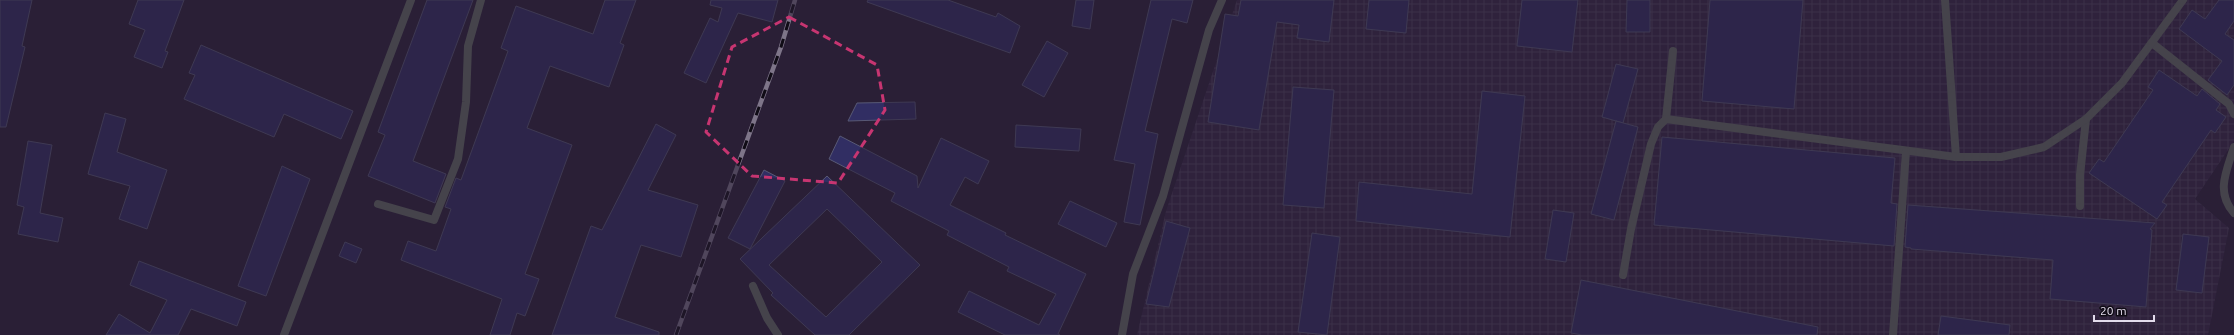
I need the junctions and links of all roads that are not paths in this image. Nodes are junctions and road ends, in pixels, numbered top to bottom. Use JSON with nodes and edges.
{"nodes":[{"id":1,"x":411,"y":0,"type":"edge"},
{"id":2,"x":481,"y":0,"type":"edge"},
{"id":3,"x":1222,"y":0,"type":"edge"},
{"id":4,"x":1945,"y":0,"type":"edge"},
{"id":5,"x":2183,"y":0,"type":"edge"},
{"id":6,"x":2152,"y":43,"type":"junction"},
{"id":7,"x":1673,"y":51,"type":"dead end"},
{"id":8,"x":2234,"y":114,"type":"edge"},
{"id":9,"x":1666,"y":119,"type":"junction"},
{"id":10,"x":2086,"y":119,"type":"junction"},
{"id":11,"x":2234,"y":147,"type":"edge"},
{"id":12,"x":1906,"y":150,"type":"junction"},
{"id":13,"x":1956,"y":157,"type":"junction"},
{"id":14,"x":378,"y":204,"type":"dead end"},
{"id":15,"x":2080,"y":206,"type":"dead end"},
{"id":16,"x":2234,"y":213,"type":"edge"},
{"id":17,"x":1623,"y":275,"type":"dead end"},
{"id":18,"x":753,"y":286,"type":"dead end"},
{"id":19,"x":284,"y":335,"type":"edge"},
{"id":20,"x":778,"y":335,"type":"edge"},
{"id":21,"x":1122,"y":335,"type":"edge"},
{"id":22,"x":1893,"y":335,"type":"edge"}],
"edges":[{"from":1,"to":19,"type":"street"},
{"from":2,"to":14,"type":"street"},
{"from":3,"to":21,"type":"street"},
{"from":4,"to":13,"type":"street"},
{"from":5,"to":6,"type":"street"},
{"from":6,"to":8,"type":"street"},
{"from":6,"to":10,"type":"street"},
{"from":7,"to":9,"type":"street"},
{"from":9,"to":12,"type":"street"},
{"from":9,"to":17,"type":"street"},
{"from":10,"to":13,"type":"street"},
{"from":10,"to":15,"type":"street"},
{"from":11,"to":16,"type":"street"},
{"from":12,"to":13,"type":"street"},
{"from":12,"to":22,"type":"street"},
{"from":18,"to":20,"type":"street"}]}
